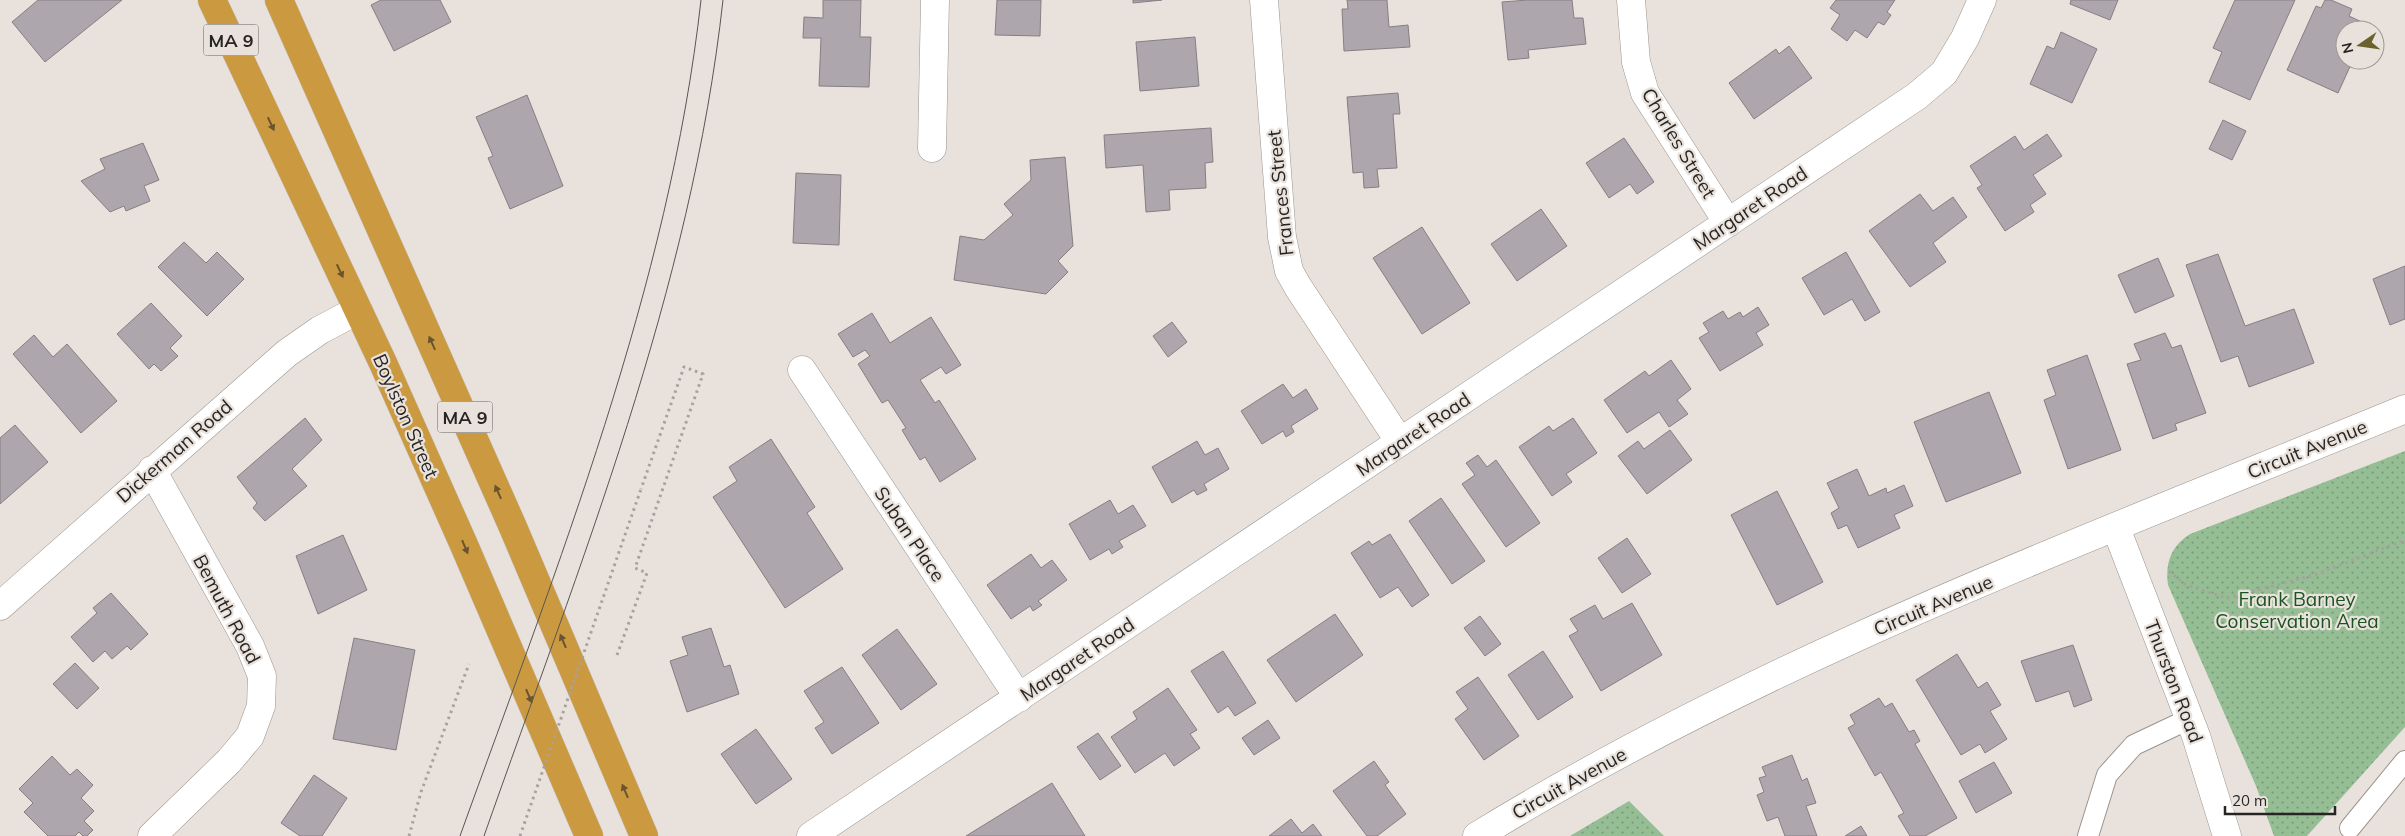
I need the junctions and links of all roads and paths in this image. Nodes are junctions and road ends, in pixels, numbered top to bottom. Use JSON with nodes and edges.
{"nodes":[{"id":1,"x":212,"y":0,"type":"edge"},
{"id":2,"x":280,"y":0,"type":"edge"},
{"id":3,"x":935,"y":0,"type":"edge"},
{"id":4,"x":1264,"y":0,"type":"edge"},
{"id":5,"x":1631,"y":0,"type":"edge"},
{"id":6,"x":1982,"y":0,"type":"edge"},
{"id":7,"x":932,"y":148,"type":"dead end"},
{"id":8,"x":1728,"y":222,"type":"junction"},
{"id":9,"x":358,"y":310,"type":"junction"},
{"id":10,"x":802,"y":370,"type":"dead end"},
{"id":11,"x":2405,"y":409,"type":"edge"},
{"id":12,"x":1400,"y":442,"type":"junction"},
{"id":13,"x":152,"y":470,"type":"junction"},
{"id":14,"x":2116,"y":528,"type":"junction"},
{"id":15,"x":2405,"y":540,"type":"edge"},
{"id":16,"x":2165,"y":568,"type":"dead end"},
{"id":17,"x":0,"y":606,"type":"edge"},
{"id":18,"x":617,"y":655,"type":"dead end"},
{"id":19,"x":468,"y":664,"type":"dead end"},
{"id":20,"x":1019,"y":698,"type":"junction"},
{"id":21,"x":2189,"y":720,"type":"junction"},
{"id":22,"x":2405,"y":761,"type":"edge"},
{"id":23,"x":2350,"y":828,"type":"dead end"},
{"id":24,"x":152,"y":836,"type":"edge"},
{"id":25,"x":409,"y":836,"type":"edge"},
{"id":26,"x":520,"y":836,"type":"edge"},
{"id":27,"x":589,"y":836,"type":"edge"},
{"id":28,"x":644,"y":836,"type":"edge"},
{"id":29,"x":811,"y":836,"type":"edge"},
{"id":30,"x":1477,"y":836,"type":"edge"},
{"id":31,"x":2088,"y":836,"type":"edge"},
{"id":32,"x":2227,"y":836,"type":"edge"}],
"edges":[{"from":1,"to":9,"type":"highway","name":"Boylston Street","number":"MA 9","one_way":true},
{"from":28,"to":2,"type":"highway","number":"MA 9","one_way":true},
{"from":3,"to":7,"type":"street"},
{"from":4,"to":12,"type":"street","name":"Frances Street"},
{"from":5,"to":8,"type":"street","name":"Charles Street"},
{"from":6,"to":8,"type":"street","name":"Margaret Road"},
{"from":8,"to":12,"type":"street","name":"Margaret Road"},
{"from":9,"to":13,"type":"street","name":"Dickerman Road"},
{"from":9,"to":27,"type":"highway","name":"Boylston Street","number":"MA 9","one_way":true},
{"from":10,"to":20,"type":"street","name":"Suban Place"},
{"from":11,"to":14,"type":"street","name":"Circuit Avenue"},
{"from":12,"to":20,"type":"street","name":"Margaret Road"},
{"from":13,"to":17,"type":"street","name":"Dickerman Road"},
{"from":13,"to":24,"type":"street","name":"Bemuth Road"},
{"from":14,"to":21,"type":"street","name":"Thurston Road"},
{"from":14,"to":30,"type":"street","name":"Circuit Avenue"},
{"from":15,"to":16,"type":"path"},
{"from":18,"to":26,"type":"path","bridge":true},
{"from":19,"to":25,"type":"path"},
{"from":20,"to":29,"type":"street","name":"Margaret Road"},
{"from":21,"to":31,"type":"lane"},
{"from":21,"to":32,"type":"street","name":"Thurston Road"},
{"from":22,"to":23,"type":"lane"}]}
